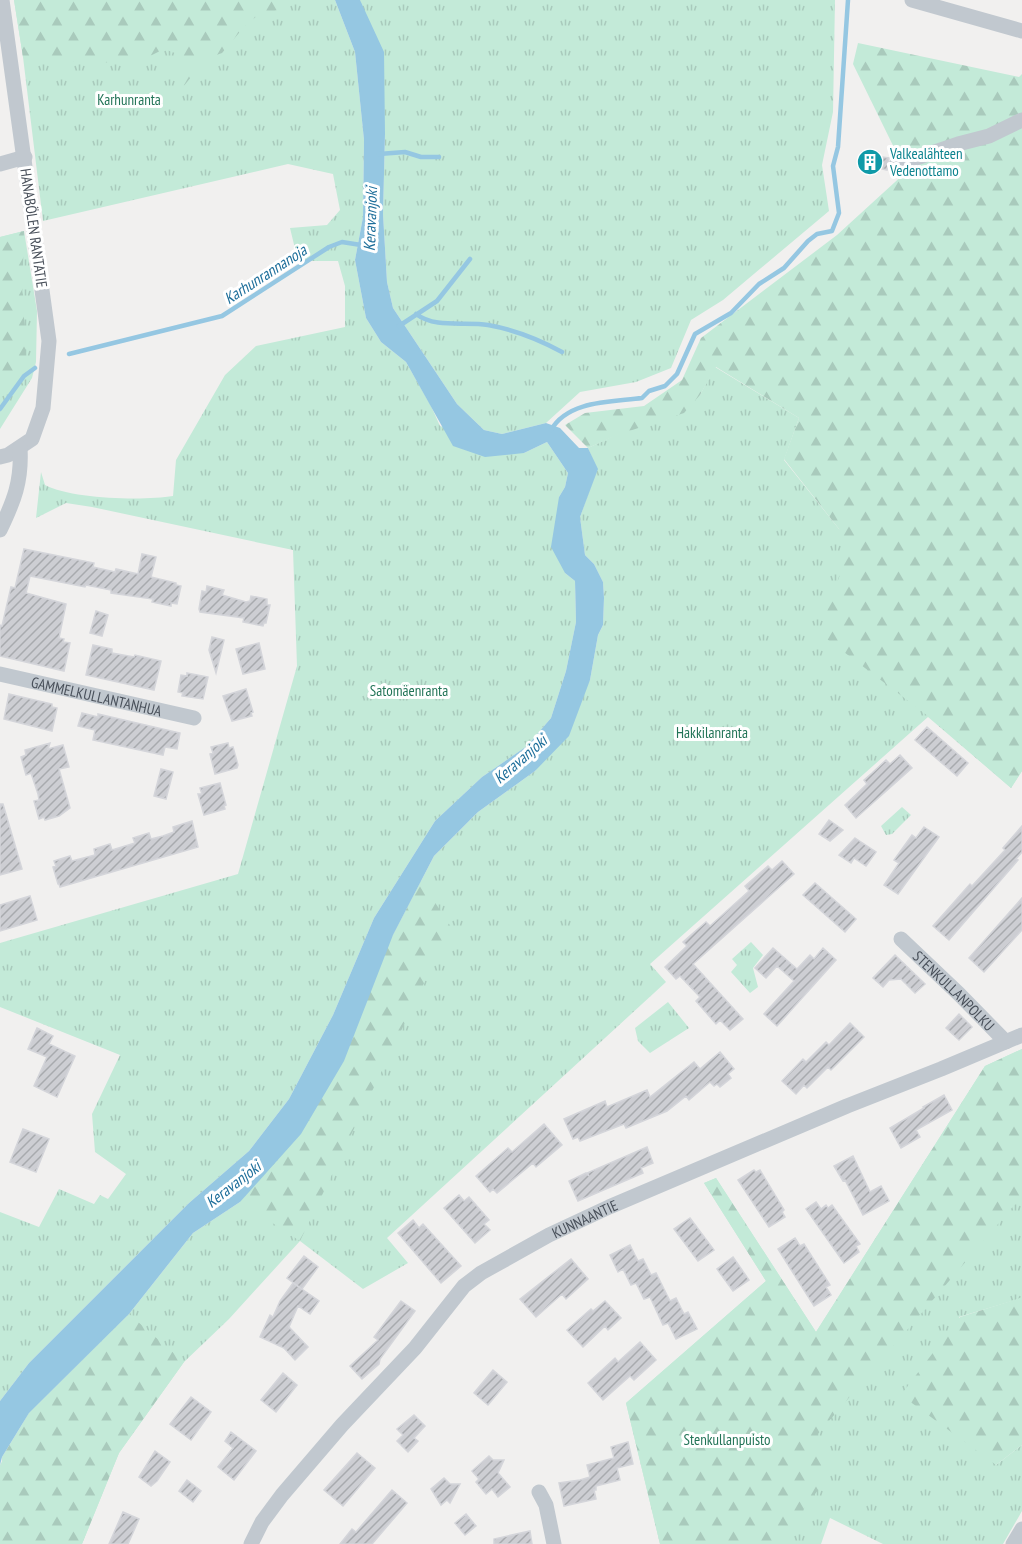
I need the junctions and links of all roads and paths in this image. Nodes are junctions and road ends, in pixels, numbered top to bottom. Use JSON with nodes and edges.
{"nodes":[{"id":1,"x":2,"y":0,"type":"edge"},
{"id":2,"x":912,"y":0,"type":"edge"},
{"id":3,"x":1022,"y":31,"type":"edge"},
{"id":4,"x":1022,"y":120,"type":"edge"},
{"id":5,"x":25,"y":157,"type":"junction"},
{"id":6,"x":0,"y":164,"type":"edge"},
{"id":7,"x":896,"y":165,"type":"dead end"},
{"id":8,"x":20,"y":448,"type":"junction"},
{"id":9,"x":0,"y":457,"type":"edge"},
{"id":10,"x":0,"y":530,"type":"edge"},
{"id":11,"x":0,"y":674,"type":"edge"},
{"id":12,"x":194,"y":718,"type":"dead end"},
{"id":13,"x":901,"y":939,"type":"dead end"},
{"id":14,"x":1022,"y":1035,"type":"edge"},
{"id":15,"x":1006,"y":1042,"type":"junction"},
{"id":16,"x":539,"y":1492,"type":"dead end"},
{"id":17,"x":1022,"y":1529,"type":"edge"},
{"id":18,"x":251,"y":1544,"type":"edge"},
{"id":19,"x":554,"y":1544,"type":"edge"},
{"id":20,"x":1013,"y":1544,"type":"edge"}],
"edges":[{"from":1,"to":5,"type":"street","name":"HANABÖLEN RANTATIE"},
{"from":2,"to":3,"type":"street"},
{"from":4,"to":7,"type":"street"},
{"from":5,"to":6,"type":"street"},
{"from":5,"to":8,"type":"street","name":"HANABÖLEN RANTATIE"},
{"from":8,"to":9,"type":"street"},
{"from":8,"to":10,"type":"street"},
{"from":11,"to":12,"type":"street","name":"GAMMELKULLANTANHUA"},
{"from":13,"to":15,"type":"street","name":"STENKULLANPOLKU"},
{"from":14,"to":15,"type":"street","name":"KUNNAANTIE"},
{"from":15,"to":18,"type":"street","name":"KUNNAANTIE"},
{"from":16,"to":19,"type":"street"},
{"from":17,"to":20,"type":"street"}]}
